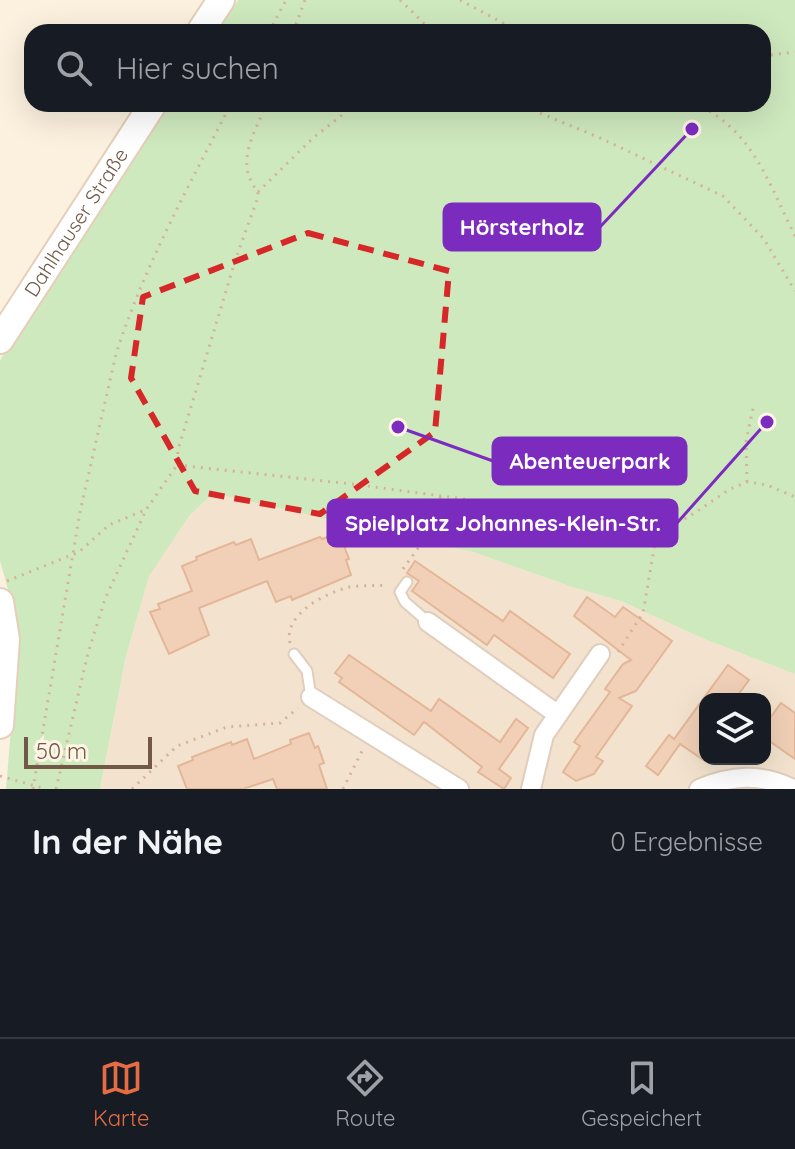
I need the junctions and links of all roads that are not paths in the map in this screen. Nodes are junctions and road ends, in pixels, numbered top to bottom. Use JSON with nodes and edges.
{"nodes":[{"id":1,"x":221,"y":0,"type":"edge"},
{"id":2,"x":205,"y":24,"type":"edge"},
{"id":3,"x":148,"y":112,"type":"edge"},
{"id":4,"x":0,"y":340,"type":"edge"},
{"id":5,"x":407,"y":582,"type":"dead end"},
{"id":6,"x":0,"y":602,"type":"edge"},
{"id":7,"x":428,"y":622,"type":"joint"},
{"id":8,"x":294,"y":654,"type":"road end"},
{"id":9,"x":600,"y":654,"type":"road end"},
{"id":10,"x":311,"y":697,"type":"joint"},
{"id":11,"x":557,"y":714,"type":"junction"},
{"id":12,"x":0,"y":717,"type":"edge"},
{"id":13,"x":0,"y":725,"type":"edge"},
{"id":14,"x":459,"y":789,"type":"edge"},
{"id":15,"x":531,"y":789,"type":"edge"},
{"id":16,"x":699,"y":789,"type":"edge"},
{"id":17,"x":793,"y":789,"type":"edge"}],
"edges":[{"from":1,"to":2,"type":"street"},
{"from":3,"to":4,"type":"street","name":"Dahlhauser Straße"},
{"from":5,"to":7,"type":"lane"},
{"from":6,"to":12,"type":"street"},
{"from":7,"to":11,"type":"street"},
{"from":8,"to":10,"type":"lane"},
{"from":9,"to":11,"type":"street"},
{"from":10,"to":14,"type":"street"},
{"from":11,"to":15,"type":"street"},
{"from":12,"to":13,"type":"street"},
{"from":16,"to":17,"type":"street"}]}
